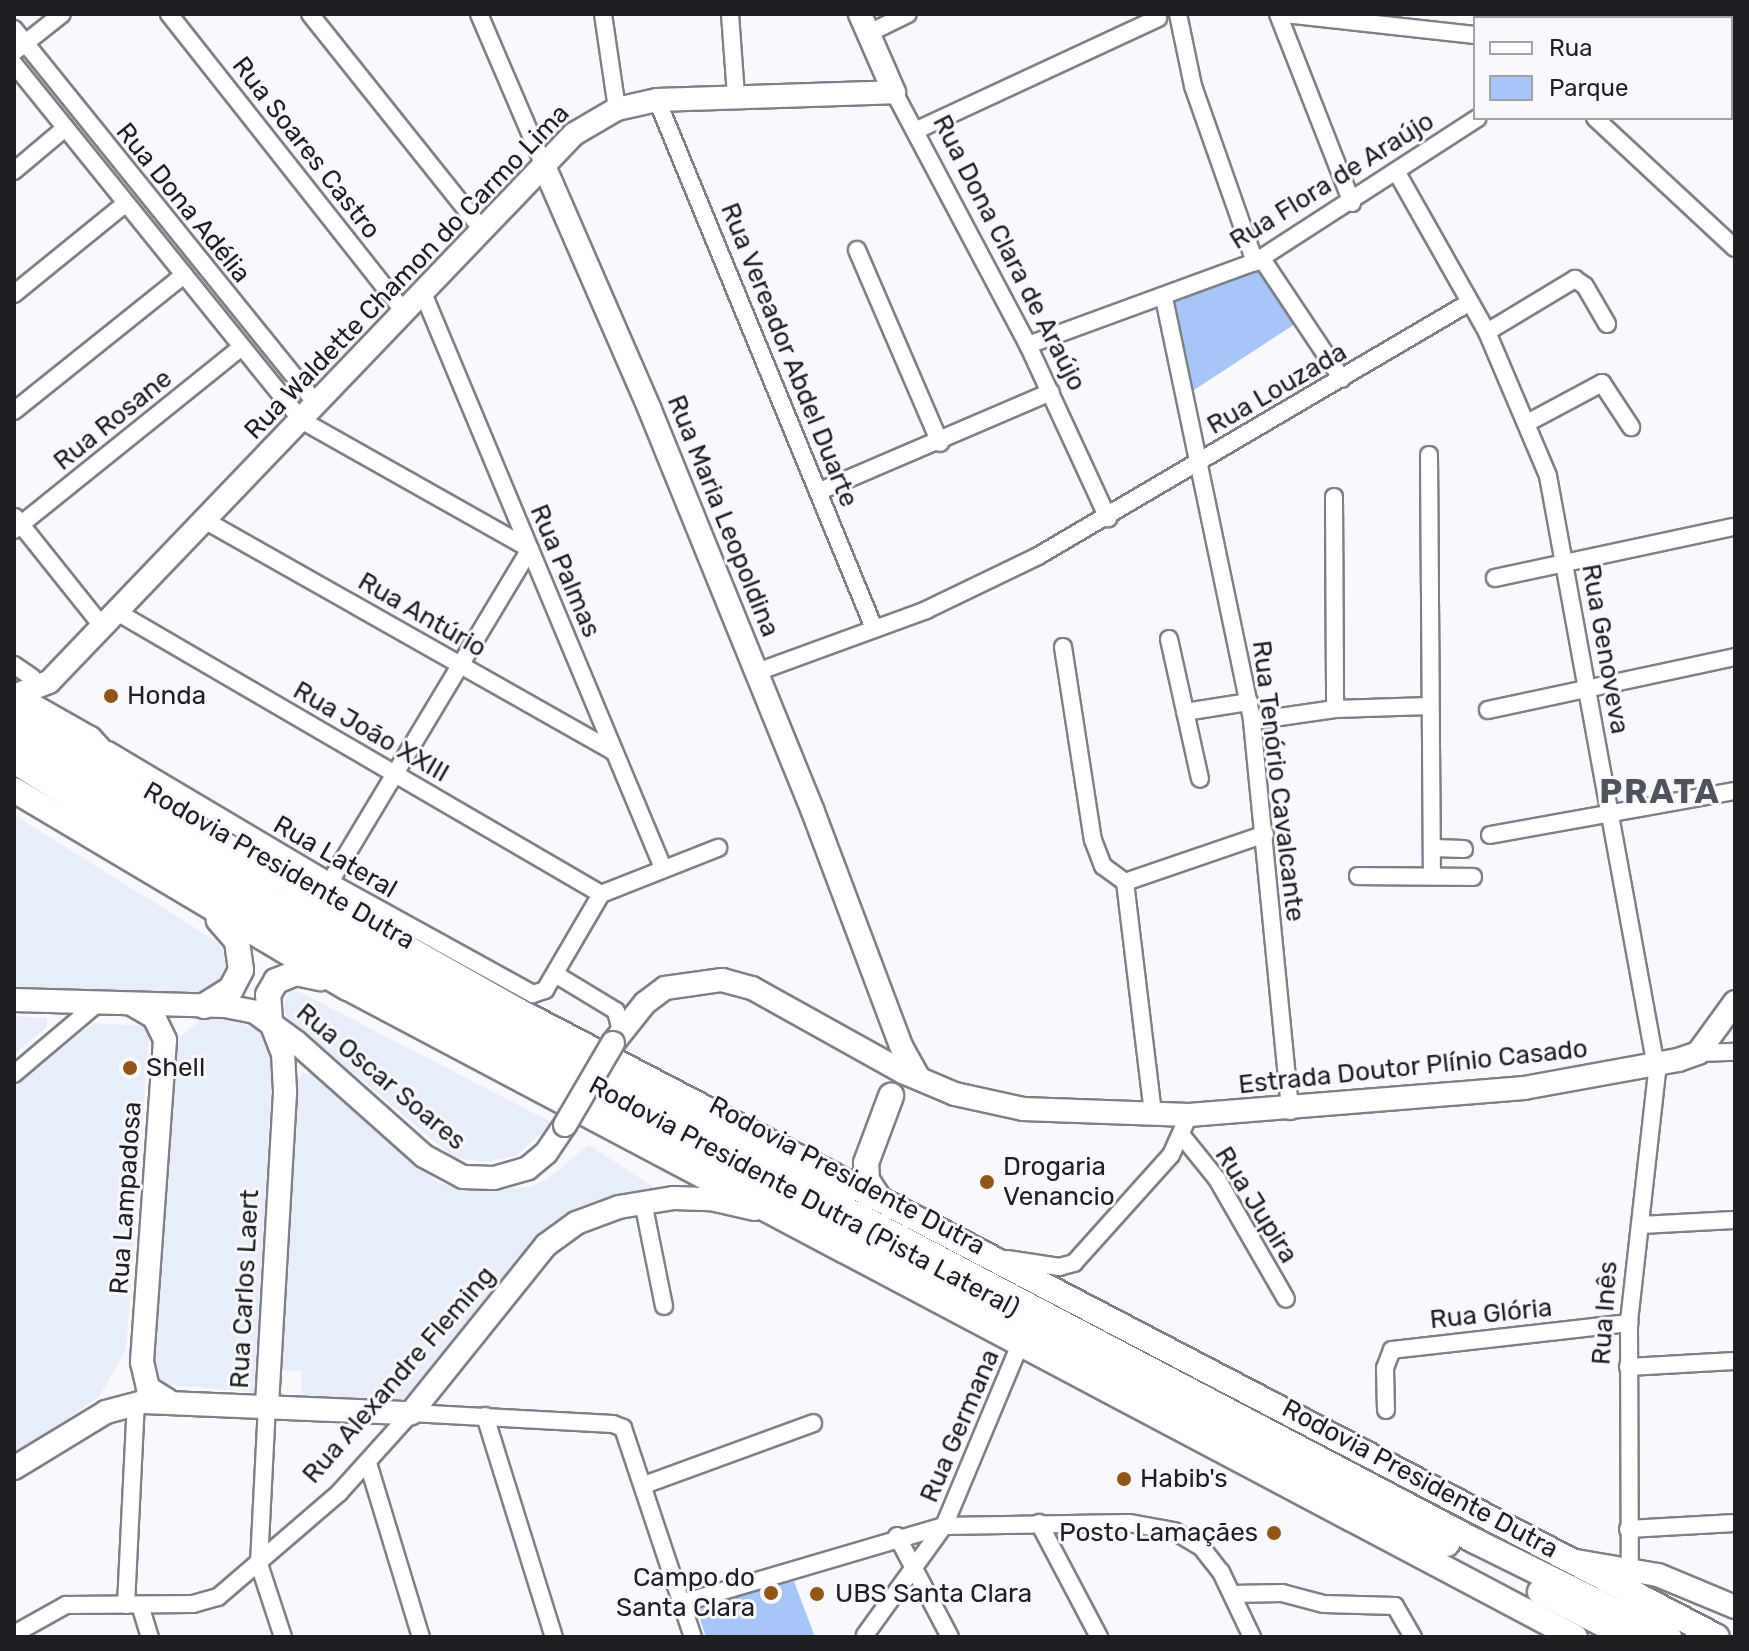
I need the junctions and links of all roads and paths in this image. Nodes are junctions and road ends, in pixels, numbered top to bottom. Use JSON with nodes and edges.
{"nodes":[{"id":1,"x":62,"y":14,"type":"edge"},
{"id":2,"x":169,"y":14,"type":"edge"},
{"id":3,"x":310,"y":14,"type":"edge"},
{"id":4,"x":479,"y":14,"type":"edge"},
{"id":5,"x":603,"y":14,"type":"edge"},
{"id":6,"x":730,"y":14,"type":"edge"},
{"id":7,"x":908,"y":14,"type":"edge"},
{"id":8,"x":1178,"y":14,"type":"edge"},
{"id":9,"x":1278,"y":14,"type":"edge"},
{"id":10,"x":1285,"y":14,"type":"edge"},
{"id":11,"x":1158,"y":18,"type":"dead end"},
{"id":12,"x":864,"y":24,"type":"edge"},
{"id":13,"x":14,"y":29,"type":"edge"},
{"id":14,"x":1473,"y":35,"type":"edge"},
{"id":15,"x":20,"y":48,"type":"edge"},
{"id":16,"x":14,"y":64,"type":"edge"},
{"id":17,"x":894,"y":92,"type":"junction"},
{"id":18,"x":736,"y":96,"type":"junction"},
{"id":19,"x":657,"y":100,"type":"junction"},
{"id":20,"x":617,"y":109,"type":"junction"},
{"id":21,"x":1475,"y":120,"type":"edge"},
{"id":22,"x":1597,"y":120,"type":"edge"},
{"id":23,"x":65,"y":128,"type":"junction"},
{"id":24,"x":915,"y":131,"type":"junction"},
{"id":25,"x":544,"y":166,"type":"junction"},
{"id":26,"x":14,"y":171,"type":"edge"},
{"id":27,"x":1396,"y":171,"type":"junction"},
{"id":28,"x":126,"y":203,"type":"junction"},
{"id":29,"x":1352,"y":203,"type":"junction"},
{"id":30,"x":483,"y":231,"type":"junction"},
{"id":31,"x":1735,"y":248,"type":"edge"},
{"id":32,"x":857,"y":250,"type":"dead end"},
{"id":33,"x":1258,"y":260,"type":"junction"},
{"id":34,"x":184,"y":275,"type":"junction"},
{"id":35,"x":423,"y":293,"type":"junction"},
{"id":36,"x":14,"y":294,"type":"edge"},
{"id":37,"x":1164,"y":298,"type":"junction"},
{"id":38,"x":1470,"y":302,"type":"junction"},
{"id":39,"x":404,"y":312,"type":"junction"},
{"id":40,"x":1607,"y":324,"type":"dead end"},
{"id":41,"x":1487,"y":332,"type":"junction"},
{"id":42,"x":1028,"y":345,"type":"junction"},
{"id":43,"x":242,"y":347,"type":"junction"},
{"id":44,"x":1342,"y":379,"type":"junction"},
{"id":45,"x":1051,"y":392,"type":"junction"},
{"id":46,"x":14,"y":411,"type":"edge"},
{"id":47,"x":309,"y":412,"type":"junction"},
{"id":48,"x":1529,"y":422,"type":"junction"},
{"id":49,"x":1631,"y":427,"type":"dead end"},
{"id":50,"x":940,"y":443,"type":"junction"},
{"id":51,"x":1429,"y":455,"type":"dead end"},
{"id":52,"x":1201,"y":460,"type":"junction"},
{"id":53,"x":820,"y":491,"type":"junction"},
{"id":54,"x":1334,"y":497,"type":"dead end"},
{"id":55,"x":1108,"y":518,"type":"junction"},
{"id":56,"x":206,"y":521,"type":"junction"},
{"id":57,"x":16,"y":523,"type":"edge"},
{"id":58,"x":1733,"y":527,"type":"edge"},
{"id":59,"x":530,"y":549,"type":"junction"},
{"id":60,"x":1565,"y":565,"type":"junction"},
{"id":61,"x":1495,"y":578,"type":"dead end"},
{"id":62,"x":110,"y":619,"type":"junction"},
{"id":63,"x":874,"y":628,"type":"junction"},
{"id":64,"x":1169,"y":639,"type":"dead end"},
{"id":65,"x":1063,"y":647,"type":"dead end"},
{"id":66,"x":1735,"y":657,"type":"edge"},
{"id":67,"x":459,"y":664,"type":"junction"},
{"id":68,"x":14,"y":665,"type":"edge"},
{"id":69,"x":757,"y":672,"type":"junction"},
{"id":70,"x":40,"y":680,"type":"junction"},
{"id":71,"x":1586,"y":689,"type":"junction"},
{"id":72,"x":14,"y":696,"type":"edge"},
{"id":73,"x":1249,"y":702,"type":"junction"},
{"id":74,"x":1429,"y":706,"type":"junction"},
{"id":75,"x":45,"y":709,"type":"junction"},
{"id":76,"x":1335,"y":709,"type":"junction"},
{"id":77,"x":1488,"y":710,"type":"dead end"},
{"id":78,"x":14,"y":712,"type":"edge"},
{"id":79,"x":1185,"y":712,"type":"junction"},
{"id":80,"x":1252,"y":721,"type":"junction"},
{"id":81,"x":14,"y":737,"type":"edge"},
{"id":82,"x":90,"y":739,"type":"junction"},
{"id":83,"x":614,"y":752,"type":"junction"},
{"id":84,"x":14,"y":761,"type":"edge"},
{"id":85,"x":394,"y":773,"type":"junction"},
{"id":86,"x":1200,"y":779,"type":"dead end"},
{"id":87,"x":132,"y":789,"type":"junction"},
{"id":88,"x":14,"y":790,"type":"edge"},
{"id":89,"x":1735,"y":791,"type":"edge"},
{"id":90,"x":1610,"y":811,"type":"junction"},
{"id":91,"x":1265,"y":834,"type":"junction"},
{"id":92,"x":1490,"y":835,"type":"dead end"},
{"id":93,"x":718,"y":848,"type":"dead end"},
{"id":94,"x":1432,"y":848,"type":"junction"},
{"id":95,"x":1464,"y":849,"type":"dead end"},
{"id":96,"x":663,"y":868,"type":"junction"},
{"id":97,"x":1358,"y":876,"type":"dead end"},
{"id":98,"x":1432,"y":876,"type":"junction"},
{"id":99,"x":1473,"y":877,"type":"dead end"},
{"id":100,"x":330,"y":882,"type":"junction"},
{"id":101,"x":1125,"y":882,"type":"junction"},
{"id":102,"x":601,"y":894,"type":"junction"},
{"id":103,"x":206,"y":907,"type":"junction"},
{"id":104,"x":555,"y":974,"type":"junction"},
{"id":105,"x":348,"y":988,"type":"junction"},
{"id":106,"x":14,"y":1000,"type":"edge"},
{"id":107,"x":1735,"y":1002,"type":"edge"},
{"id":108,"x":98,"y":1003,"type":"junction"},
{"id":109,"x":132,"y":1004,"type":"junction"},
{"id":110,"x":204,"y":1006,"type":"junction"},
{"id":111,"x":270,"y":1021,"type":"junction"},
{"id":112,"x":617,"y":1037,"type":"junction"},
{"id":113,"x":165,"y":1040,"type":"junction"},
{"id":114,"x":1735,"y":1052,"type":"edge"},
{"id":115,"x":1698,"y":1053,"type":"junction"},
{"id":116,"x":895,"y":1055,"type":"junction"},
{"id":117,"x":1656,"y":1065,"type":"junction"},
{"id":118,"x":14,"y":1074,"type":"edge"},
{"id":119,"x":891,"y":1096,"type":"junction"},
{"id":120,"x":1023,"y":1109,"type":"junction"},
{"id":121,"x":1290,"y":1111,"type":"junction"},
{"id":122,"x":1153,"y":1115,"type":"junction"},
{"id":123,"x":1189,"y":1115,"type":"junction"},
{"id":124,"x":1183,"y":1137,"type":"junction"},
{"id":125,"x":880,"y":1200,"type":"junction"},
{"id":126,"x":643,"y":1202,"type":"junction"},
{"id":127,"x":791,"y":1220,"type":"junction"},
{"id":128,"x":1735,"y":1220,"type":"edge"},
{"id":129,"x":1640,"y":1225,"type":"junction"},
{"id":130,"x":985,"y":1256,"type":"junction"},
{"id":131,"x":1286,"y":1299,"type":"dead end"},
{"id":132,"x":664,"y":1306,"type":"dead end"},
{"id":133,"x":1629,"y":1323,"type":"junction"},
{"id":134,"x":1020,"y":1344,"type":"junction"},
{"id":135,"x":1735,"y":1361,"type":"edge"},
{"id":136,"x":142,"y":1362,"type":"junction"},
{"id":137,"x":1628,"y":1367,"type":"junction"},
{"id":138,"x":167,"y":1400,"type":"junction"},
{"id":139,"x":136,"y":1403,"type":"junction"},
{"id":140,"x":267,"y":1405,"type":"junction"},
{"id":141,"x":1386,"y":1410,"type":"dead end"},
{"id":142,"x":106,"y":1412,"type":"junction"},
{"id":143,"x":411,"y":1413,"type":"junction"},
{"id":144,"x":485,"y":1416,"type":"junction"},
{"id":145,"x":813,"y":1423,"type":"dead end"},
{"id":146,"x":368,"y":1463,"type":"junction"},
{"id":147,"x":14,"y":1468,"type":"edge"},
{"id":148,"x":644,"y":1485,"type":"junction"},
{"id":149,"x":1039,"y":1523,"type":"junction"},
{"id":150,"x":1735,"y":1523,"type":"edge"},
{"id":151,"x":944,"y":1526,"type":"junction"},
{"id":152,"x":1628,"y":1529,"type":"junction"},
{"id":153,"x":897,"y":1536,"type":"junction"},
{"id":154,"x":1570,"y":1561,"type":"junction"},
{"id":155,"x":259,"y":1564,"type":"junction"},
{"id":156,"x":1630,"y":1567,"type":"junction"},
{"id":157,"x":915,"y":1570,"type":"junction"},
{"id":158,"x":1232,"y":1594,"type":"junction"},
{"id":159,"x":682,"y":1603,"type":"junction"},
{"id":160,"x":133,"y":1605,"type":"junction"},
{"id":161,"x":1735,"y":1607,"type":"edge"},
{"id":162,"x":14,"y":1635,"type":"edge"},
{"id":163,"x":865,"y":1635,"type":"edge"},
{"id":164,"x":150,"y":1637,"type":"edge"},
{"id":165,"x":283,"y":1637,"type":"edge"},
{"id":166,"x":421,"y":1637,"type":"edge"},
{"id":167,"x":554,"y":1637,"type":"edge"},
{"id":168,"x":693,"y":1637,"type":"edge"},
{"id":169,"x":950,"y":1637,"type":"edge"},
{"id":170,"x":1099,"y":1637,"type":"edge"},
{"id":171,"x":1252,"y":1637,"type":"edge"},
{"id":172,"x":1413,"y":1637,"type":"edge"},
{"id":173,"x":1575,"y":1637,"type":"edge"},
{"id":174,"x":1628,"y":1637,"type":"edge"},
{"id":175,"x":1669,"y":1637,"type":"edge"},
{"id":176,"x":1717,"y":1637,"type":"edge"}],
"edges":[{"from":1,"to":15,"type":"street"},
{"from":2,"to":39,"type":"street","name":"Rua Soares Castro"},
{"from":3,"to":30,"type":"street"},
{"from":4,"to":25,"type":"street","name":"Rua Maria Leopoldina"},
{"from":5,"to":20,"type":"street"},
{"from":6,"to":18,"type":"street"},
{"from":7,"to":12,"type":"street"},
{"from":8,"to":33,"type":"street"},
{"from":9,"to":29,"type":"street"},
{"from":10,"to":14,"type":"street"},
{"from":11,"to":24,"type":"street"},
{"from":12,"to":17,"type":"main road","name":"Rua Dona Clara de Araújo"},
{"from":13,"to":15,"type":"street","name":"Rua Dona Adélia"},
{"from":15,"to":47,"type":"street","name":"Rua Dona Adélia"},
{"from":16,"to":23,"type":"street","name":"Rua Dona Adélia"},
{"from":17,"to":18,"type":"main road","name":"Rua Waldette Chamon do Carmo Lima"},
{"from":17,"to":24,"type":"street","name":"Rua Dona Clara de Araújo"},
{"from":18,"to":19,"type":"main road","name":"Rua Waldette Chamon do Carmo Lima"},
{"from":19,"to":20,"type":"main road","name":"Rua Waldette Chamon do Carmo Lima"},
{"from":19,"to":53,"type":"street","name":"Rua Vereador Abdel Duarte"},
{"from":20,"to":25,"type":"main road","name":"Rua Waldette Chamon do Carmo Lima"},
{"from":21,"to":27,"type":"street","name":"Rua Flora de Araújo"},
{"from":22,"to":31,"type":"street"},
{"from":23,"to":26,"type":"street"},
{"from":23,"to":28,"type":"street","name":"Rua Dona Adélia"},
{"from":24,"to":42,"type":"street","name":"Rua Dona Clara de Araújo"},
{"from":25,"to":30,"type":"main road","name":"Rua Waldette Chamon do Carmo Lima"},
{"from":25,"to":69,"type":"main road","name":"Rua Maria Leopoldina"},
{"from":27,"to":29,"type":"street","name":"Rua Flora de Araújo"},
{"from":27,"to":38,"type":"street","name":"Rua Genoveva"},
{"from":28,"to":34,"type":"street","name":"Rua Dona Adélia"},
{"from":28,"to":36,"type":"street"},
{"from":29,"to":33,"type":"street","name":"Rua Flora de Araújo"},
{"from":30,"to":35,"type":"main road","name":"Rua Waldette Chamon do Carmo Lima"},
{"from":32,"to":50,"type":"street"},
{"from":33,"to":37,"type":"street","name":"Rua Flora de Araújo"},
{"from":33,"to":44,"type":"street"},
{"from":34,"to":43,"type":"street","name":"Rua Dona Adélia"},
{"from":34,"to":46,"type":"street"},
{"from":35,"to":39,"type":"main road","name":"Rua Waldette Chamon do Carmo Lima"},
{"from":35,"to":59,"type":"street","name":"Rua Palmas"},
{"from":37,"to":42,"type":"street","name":"Rua Flora de Araújo"},
{"from":37,"to":52,"type":"street","name":"Rua Tenório Cavalcante"},
{"from":38,"to":41,"type":"street","name":"Rua Genoveva"},
{"from":38,"to":44,"type":"street","name":"Rua Louzada"},
{"from":39,"to":47,"type":"main road","name":"Rua Waldette Chamon do Carmo Lima"},
{"from":40,"to":41,"type":"street"},
{"from":41,"to":48,"type":"street","name":"Rua Genoveva"},
{"from":42,"to":45,"type":"street","name":"Rua Dona Clara de Araújo"},
{"from":43,"to":47,"type":"street","name":"Rua Dona Adélia"},
{"from":43,"to":57,"type":"street","name":"Rua Rosane"},
{"from":44,"to":52,"type":"street","name":"Rua Louzada"},
{"from":45,"to":50,"type":"street"},
{"from":45,"to":55,"type":"street","name":"Rua Dona Clara de Araújo"},
{"from":47,"to":56,"type":"main road","name":"Rua Waldette Chamon do Carmo Lima"},
{"from":47,"to":59,"type":"street"},
{"from":48,"to":49,"type":"street"},
{"from":48,"to":60,"type":"street","name":"Rua Genoveva"},
{"from":50,"to":53,"type":"street"},
{"from":51,"to":74,"type":"street"},
{"from":52,"to":55,"type":"street","name":"Rua Louzada"},
{"from":52,"to":73,"type":"street","name":"Rua Tenório Cavalcante"},
{"from":53,"to":63,"type":"street","name":"Rua Vereador Abdel Duarte"},
{"from":54,"to":76,"type":"street"},
{"from":55,"to":63,"type":"street","name":"Rua Louzada"},
{"from":56,"to":62,"type":"main road","name":"Rua Waldette Chamon do Carmo Lima"},
{"from":56,"to":67,"type":"street","name":"Rua Antúrio"},
{"from":57,"to":62,"type":"street"},
{"from":58,"to":60,"type":"street"},
{"from":59,"to":67,"type":"street"},
{"from":59,"to":83,"type":"street","name":"Rua Palmas"},
{"from":60,"to":61,"type":"street"},
{"from":60,"to":71,"type":"street","name":"Rua Genoveva"},
{"from":62,"to":70,"type":"main road","name":"Rua Waldette Chamon do Carmo Lima"},
{"from":62,"to":85,"type":"street","name":"Rua João XXIII"},
{"from":63,"to":69,"type":"street","name":"Rua Louzada"},
{"from":64,"to":79,"type":"street"},
{"from":65,"to":101,"type":"street"},
{"from":66,"to":71,"type":"street"},
{"from":67,"to":83,"type":"street","name":"Rua Antúrio"},
{"from":67,"to":85,"type":"street"},
{"from":68,"to":70,"type":"street"},
{"from":69,"to":116,"type":"main road","name":"Rua Maria Leopoldina"},
{"from":70,"to":72,"type":"main road","name":"Rua Waldette Chamon do Carmo Lima"},
{"from":70,"to":75,"type":"main road"},
{"from":71,"to":77,"type":"street"},
{"from":71,"to":90,"type":"street","name":"Rua Genoveva"},
{"from":72,"to":75,"type":"highway"},
{"from":73,"to":79,"type":"street"},
{"from":73,"to":80,"type":"street","name":"Rua Tenório Cavalcante"},
{"from":74,"to":76,"type":"street"},
{"from":74,"to":94,"type":"street"},
{"from":75,"to":82,"type":"highway"},
{"from":76,"to":80,"type":"street"},
{"from":78,"to":87,"type":"highway","name":"Rodovia Presidente Dutra (Pista Lateral)"},
{"from":79,"to":86,"type":"street"},
{"from":80,"to":91,"type":"street","name":"Rua Tenório Cavalcante"},
{"from":81,"to":175,"type":"highway","name":"Rodovia Presidente Dutra"},
{"from":82,"to":87,"type":"highway"},
{"from":82,"to":100,"type":"street","name":"Rua Lateral"},
{"from":83,"to":96,"type":"street","name":"Rua Palmas"},
{"from":84,"to":174,"type":"highway","name":"Rodovia Presidente Dutra"},
{"from":85,"to":100,"type":"street"},
{"from":85,"to":102,"type":"street","name":"Rua João XXIII"},
{"from":87,"to":125,"type":"highway","name":"Rodovia Presidente Dutra (Pista Lateral)"},
{"from":88,"to":103,"type":"highway","name":"Rodovia Presidente Dutra (Pista Lateral)"},
{"from":89,"to":90,"type":"street"},
{"from":90,"to":92,"type":"street"},
{"from":90,"to":117,"type":"street","name":"Rua Genoveva"},
{"from":91,"to":101,"type":"street"},
{"from":91,"to":121,"type":"street","name":"Rua Tenório Cavalcante"},
{"from":93,"to":96,"type":"street"},
{"from":94,"to":95,"type":"street"},
{"from":94,"to":98,"type":"street"},
{"from":96,"to":102,"type":"street"},
{"from":97,"to":98,"type":"street"},
{"from":98,"to":99,"type":"street"},
{"from":100,"to":104,"type":"street","name":"Rua Lateral"},
{"from":101,"to":122,"type":"street"},
{"from":102,"to":104,"type":"street"},
{"from":103,"to":105,"type":"highway","name":"Rodovia Presidente Dutra (Pista Lateral)"},
{"from":103,"to":110,"type":"highway"},
{"from":104,"to":112,"type":"street"},
{"from":105,"to":111,"type":"highway"},
{"from":105,"to":127,"type":"highway","name":"Rodovia Presidente Dutra (Pista Lateral)"},
{"from":106,"to":108,"type":"main road","name":"Rua Oscar Soares"},
{"from":107,"to":115,"type":"main road"},
{"from":108,"to":109,"type":"main road","name":"Rua Oscar Soares"},
{"from":108,"to":118,"type":"street"},
{"from":109,"to":110,"type":"main road","name":"Rua Oscar Soares"},
{"from":109,"to":113,"type":"main road"},
{"from":110,"to":111,"type":"main road","name":"Rua Oscar Soares"},
{"from":110,"to":113,"type":"main road"},
{"from":111,"to":112,"type":"main road","name":"Rua Oscar Soares","bridge":true},
{"from":111,"to":140,"type":"main road","name":"Rua Carlos Laert"},
{"from":112,"to":116,"type":"main road","name":"Rua Oscar Soares"},
{"from":113,"to":136,"type":"main road","name":"Rua Lampadosa"},
{"from":114,"to":115,"type":"street","name":"Estrada Doutor Plínio Casado"},
{"from":115,"to":117,"type":"main road","name":"Estrada Doutor Plínio Casado"},
{"from":116,"to":119,"type":"main road","name":"Rua Maria Leopoldina"},
{"from":116,"to":120,"type":"main road","name":"Rua Oscar Soares"},
{"from":117,"to":121,"type":"main road","name":"Estrada Doutor Plínio Casado"},
{"from":117,"to":129,"type":"street","name":"Rua Inês"},
{"from":119,"to":120,"type":"main road","name":"Rua Oscar Soares"},
{"from":119,"to":125,"type":"highway","name":"Rua Maria Leopoldina"},
{"from":120,"to":122,"type":"main road","name":"Rua Oscar Soares"},
{"from":121,"to":123,"type":"main road","name":"Estrada Doutor Plínio Casado"},
{"from":122,"to":123,"type":"main road","name":"Rua Oscar Soares"},
{"from":123,"to":124,"type":"street"},
{"from":124,"to":130,"type":"street"},
{"from":124,"to":131,"type":"street","name":"Rua Jupira"},
{"from":125,"to":130,"type":"highway","name":"Rodovia Presidente Dutra (Pista Lateral)"},
{"from":126,"to":127,"type":"main road","name":"Rua Alexandre Fleming"},
{"from":126,"to":132,"type":"street"},
{"from":126,"to":143,"type":"main road","name":"Rua Alexandre Fleming"},
{"from":127,"to":134,"type":"highway","name":"Rodovia Presidente Dutra (Pista Lateral)"},
{"from":128,"to":129,"type":"street"},
{"from":129,"to":133,"type":"street","name":"Rua Inês"},
{"from":130,"to":154,"type":"highway","name":"Rodovia Presidente Dutra (Pista Lateral)"},
{"from":133,"to":137,"type":"street","name":"Rua Inês"},
{"from":133,"to":141,"type":"street","name":"Rua Glória"},
{"from":134,"to":151,"type":"street","name":"Rua Germana"},
{"from":134,"to":173,"type":"highway","name":"Rodovia Presidente Dutra (Pista Lateral)"},
{"from":135,"to":137,"type":"street"},
{"from":136,"to":138,"type":"main road"},
{"from":136,"to":142,"type":"main road"},
{"from":137,"to":152,"type":"street","name":"Rua Inês"},
{"from":138,"to":139,"type":"main road"},
{"from":138,"to":140,"type":"main road"},
{"from":139,"to":142,"type":"main road"},
{"from":139,"to":160,"type":"street"},
{"from":140,"to":143,"type":"main road"},
{"from":140,"to":155,"type":"street","name":"Rua Carlos Laert"},
{"from":142,"to":147,"type":"main road"},
{"from":143,"to":144,"type":"street"},
{"from":143,"to":146,"type":"street","name":"Rua Alexandre Fleming"},
{"from":144,"to":148,"type":"street"},
{"from":144,"to":167,"type":"street"},
{"from":145,"to":148,"type":"street"},
{"from":146,"to":155,"type":"street","name":"Rua Alexandre Fleming"},
{"from":146,"to":166,"type":"street"},
{"from":148,"to":159,"type":"street"},
{"from":149,"to":151,"type":"street"},
{"from":149,"to":158,"type":"street"},
{"from":149,"to":170,"type":"street"},
{"from":150,"to":152,"type":"street"},
{"from":151,"to":153,"type":"street"},
{"from":151,"to":157,"type":"street","name":"Rua Germana"},
{"from":152,"to":156,"type":"street","name":"Rua Inês"},
{"from":153,"to":157,"type":"street"},
{"from":153,"to":159,"type":"street"},
{"from":154,"to":156,"type":"main road"},
{"from":154,"to":176,"type":"highway","name":"Rodovia Presidente Dutra (Pista Lateral)"},
{"from":155,"to":160,"type":"street","name":"Rua Alexandre Fleming"},
{"from":155,"to":165,"type":"street"},
{"from":156,"to":161,"type":"main road"},
{"from":157,"to":163,"type":"street","name":"Rua Germana"},
{"from":157,"to":169,"type":"street"},
{"from":158,"to":171,"type":"street"},
{"from":158,"to":172,"type":"street"},
{"from":159,"to":168,"type":"street"},
{"from":160,"to":162,"type":"street","name":"Rua Alexandre Fleming"},
{"from":160,"to":164,"type":"street"}]}
